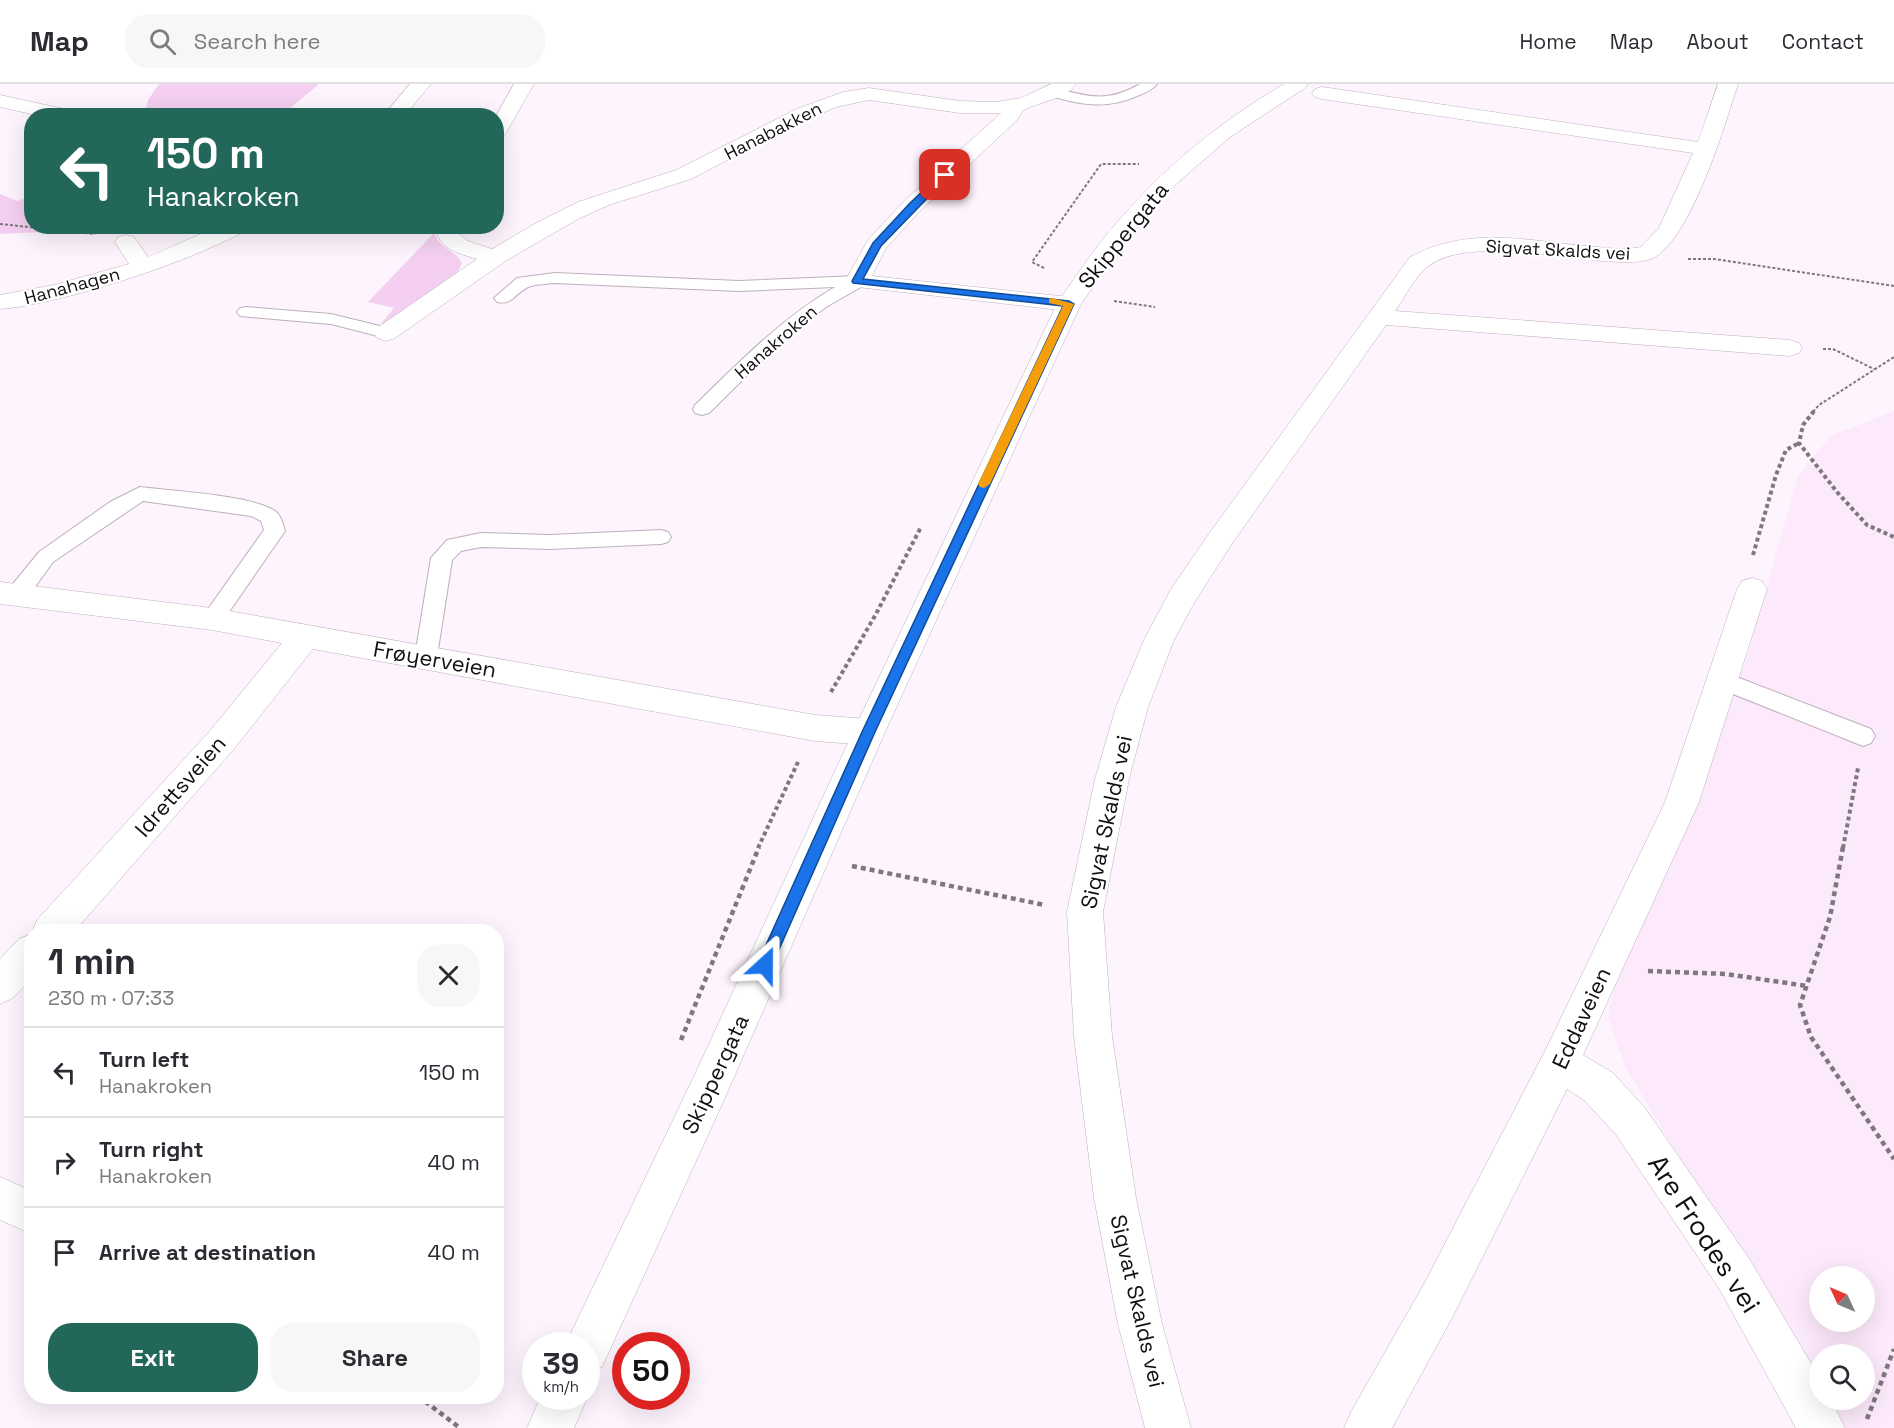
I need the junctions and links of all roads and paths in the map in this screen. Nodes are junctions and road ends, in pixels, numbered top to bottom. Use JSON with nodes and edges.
{"nodes":[{"id":1,"x":421,"y":84,"type":"edge"},
{"id":2,"x":524,"y":84,"type":"edge"},
{"id":3,"x":1150,"y":84,"type":"edge"},
{"id":4,"x":1728,"y":84,"type":"edge"},
{"id":5,"x":1059,"y":88,"type":"edge"},
{"id":6,"x":1310,"y":88,"type":"edge"},
{"id":7,"x":0,"y":101,"type":"edge"},
{"id":8,"x":1016,"y":105,"type":"junction"},
{"id":9,"x":33,"y":108,"type":"edge"},
{"id":10,"x":400,"y":108,"type":"edge"},
{"id":11,"x":504,"y":120,"type":"edge"},
{"id":12,"x":1706,"y":149,"type":"junction"},
{"id":13,"x":1182,"y":165,"type":"junction"},
{"id":14,"x":0,"y":224,"type":"edge"},
{"id":15,"x":24,"y":226,"type":"edge"},
{"id":16,"x":100,"y":234,"type":"edge"},
{"id":17,"x":223,"y":234,"type":"edge"},
{"id":18,"x":447,"y":234,"type":"edge"},
{"id":19,"x":126,"y":242,"type":"joint"},
{"id":20,"x":1649,"y":252,"type":"junction"},
{"id":21,"x":495,"y":258,"type":"junction"},
{"id":22,"x":142,"y":266,"type":"junction"},
{"id":23,"x":857,"y":281,"type":"junction"},
{"id":24,"x":1894,"y":286,"type":"edge"},
{"id":25,"x":1076,"y":292,"type":"junction"},
{"id":26,"x":503,"y":298,"type":"dead end"},
{"id":27,"x":1113,"y":300,"type":"dead end"},
{"id":28,"x":0,"y":302,"type":"edge"},
{"id":29,"x":1155,"y":307,"type":"dead end"},
{"id":30,"x":246,"y":312,"type":"dead end"},
{"id":31,"x":1379,"y":318,"type":"junction"},
{"id":32,"x":386,"y":333,"type":"joint"},
{"id":33,"x":1790,"y":348,"type":"joint"},
{"id":34,"x":1894,"y":357,"type":"edge"},
{"id":35,"x":1875,"y":369,"type":"junction"},
{"id":36,"x":702,"y":410,"type":"dead end"},
{"id":37,"x":1799,"y":442,"type":"junction"},
{"id":38,"x":921,"y":526,"type":"dead end"},
{"id":39,"x":661,"y":537,"type":"dead end"},
{"id":40,"x":1894,"y":537,"type":"edge"},
{"id":41,"x":1752,"y":589,"type":"joint"},
{"id":42,"x":8,"y":594,"type":"edge"},
{"id":43,"x":212,"y":620,"type":"junction"},
{"id":44,"x":306,"y":636,"type":"junction"},
{"id":45,"x":426,"y":656,"type":"junction"},
{"id":46,"x":1721,"y":680,"type":"junction"},
{"id":47,"x":829,"y":697,"type":"dead end"},
{"id":48,"x":869,"y":732,"type":"junction"},
{"id":49,"x":1863,"y":736,"type":"joint"},
{"id":50,"x":852,"y":866,"type":"dead end"},
{"id":51,"x":1036,"y":904,"type":"dead end"},
{"id":52,"x":57,"y":924,"type":"edge"},
{"id":53,"x":1644,"y":971,"type":"dead end"},
{"id":54,"x":1807,"y":986,"type":"junction"},
{"id":55,"x":1560,"y":1062,"type":"junction"},
{"id":56,"x":1894,"y":1159,"type":"edge"},
{"id":57,"x":0,"y":1198,"type":"edge"},
{"id":58,"x":24,"y":1209,"type":"edge"},
{"id":59,"x":595,"y":1332,"type":"edge"},
{"id":60,"x":1894,"y":1349,"type":"edge"},
{"id":61,"x":428,"y":1404,"type":"edge"},
{"id":62,"x":558,"y":1410,"type":"edge"},
{"id":63,"x":460,"y":1428,"type":"edge"},
{"id":64,"x":550,"y":1428,"type":"edge"},
{"id":65,"x":1168,"y":1428,"type":"edge"},
{"id":66,"x":1367,"y":1428,"type":"edge"},
{"id":67,"x":1822,"y":1428,"type":"edge"},
{"id":68,"x":1864,"y":1428,"type":"edge"}],
"edges":[{"from":1,"to":10,"type":"street"},
{"from":2,"to":11,"type":"street"},
{"from":3,"to":5,"type":"lane"},
{"from":4,"to":12,"type":"street","name":"Sigvat Skalds vei"},
{"from":5,"to":8,"type":"street","name":"Hanabakken"},
{"from":6,"to":12,"type":"street"},
{"from":6,"to":13,"type":"street","name":"Skippergata"},
{"from":7,"to":9,"type":"street"},
{"from":8,"to":21,"type":"street","name":"Hanabakken"},
{"from":8,"to":23,"type":"street"},
{"from":12,"to":20,"type":"street","name":"Sigvat Skalds vei"},
{"from":13,"to":25,"type":"street","name":"Skippergata"},
{"from":13,"to":25,"type":"path"},
{"from":14,"to":15,"type":"path"},
{"from":16,"to":19,"type":"path"},
{"from":17,"to":22,"type":"street","name":"Hanahagen"},
{"from":18,"to":21,"type":"street"},
{"from":19,"to":22,"type":"street","name":"Hanahagen"},
{"from":20,"to":24,"type":"path"},
{"from":20,"to":31,"type":"street","name":"Sigvat Skalds vei"},
{"from":21,"to":32,"type":"street","name":"Hanabakken"},
{"from":22,"to":28,"type":"street","name":"Hanahagen"},
{"from":23,"to":25,"type":"street"},
{"from":23,"to":26,"type":"lane"},
{"from":23,"to":36,"type":"lane","name":"Hanakroken"},
{"from":25,"to":48,"type":"street","name":"Skippergata"},
{"from":27,"to":29,"type":"path"},
{"from":30,"to":32,"type":"lane"},
{"from":31,"to":33,"type":"street"},
{"from":31,"to":65,"type":"street","name":"Sigvat Skalds vei"},
{"from":33,"to":35,"type":"path"},
{"from":34,"to":35,"type":"path"},
{"from":35,"to":37,"type":"path"},
{"from":37,"to":40,"type":"path"},
{"from":37,"to":41,"type":"path"},
{"from":38,"to":47,"type":"path"},
{"from":39,"to":45,"type":"lane"},
{"from":41,"to":46,"type":"street","name":"Eddaveien"},
{"from":42,"to":43,"type":"street","name":"Frøyerveien"},
{"from":42,"to":43,"type":"lane"},
{"from":43,"to":44,"type":"street","name":"Frøyerveien"},
{"from":44,"to":45,"type":"street","name":"Frøyerveien"},
{"from":44,"to":52,"type":"street","name":"Idrettsveien"},
{"from":45,"to":48,"type":"street","name":"Frøyerveien"},
{"from":46,"to":49,"type":"lane"},
{"from":46,"to":55,"type":"street","name":"Eddaveien"},
{"from":48,"to":59,"type":"street","name":"Skippergata"},
{"from":49,"to":54,"type":"path"},
{"from":50,"to":51,"type":"path"},
{"from":53,"to":54,"type":"path"},
{"from":54,"to":56,"type":"path"},
{"from":55,"to":66,"type":"street","name":"Eddaveien"},
{"from":55,"to":67,"type":"street","name":"Are Frodes vei"},
{"from":57,"to":58,"type":"street"},
{"from":60,"to":68,"type":"path"},
{"from":61,"to":63,"type":"path"},
{"from":62,"to":64,"type":"street"}]}
